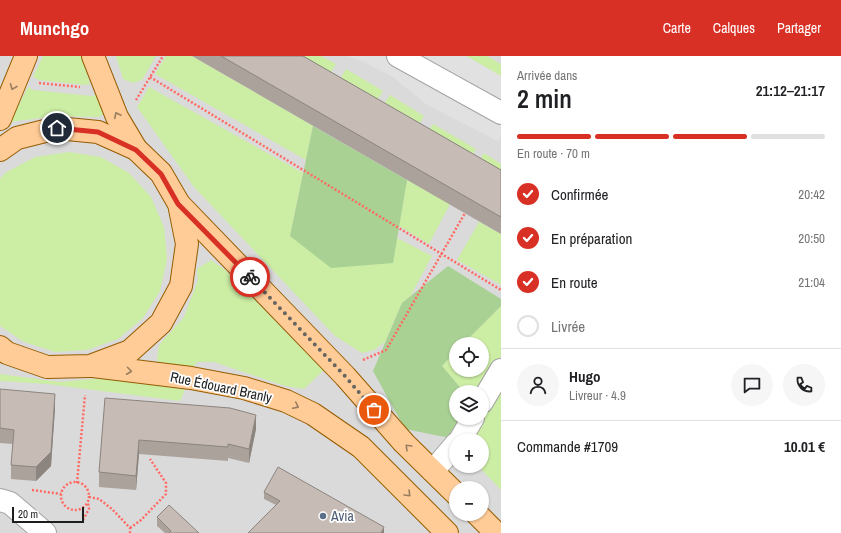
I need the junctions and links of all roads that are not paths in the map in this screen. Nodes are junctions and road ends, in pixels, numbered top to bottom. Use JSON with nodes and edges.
{"nodes":[{"id":1,"x":26,"y":56,"type":"edge"},
{"id":2,"x":93,"y":56,"type":"edge"},
{"id":3,"x":398,"y":56,"type":"edge"},
{"id":4,"x":501,"y":113,"type":"edge"},
{"id":5,"x":0,"y":119,"type":"edge"},
{"id":6,"x":0,"y":150,"type":"edge"},
{"id":7,"x":136,"y":150,"type":"junction"},
{"id":8,"x":178,"y":204,"type":"junction"},
{"id":9,"x":0,"y":347,"type":"edge"},
{"id":10,"x":90,"y":366,"type":"junction"},
{"id":11,"x":501,"y":370,"type":"edge"},
{"id":12,"x":489,"y":390,"type":"edge"},
{"id":13,"x":449,"y":452,"type":"edge"},
{"id":14,"x":433,"y":471,"type":"junction"},
{"id":15,"x":449,"y":487,"type":"edge"},
{"id":16,"x":0,"y":500,"type":"edge"},
{"id":17,"x":484,"y":521,"type":"edge"},
{"id":18,"x":46,"y":533,"type":"edge"},
{"id":19,"x":447,"y":533,"type":"edge"},
{"id":20,"x":496,"y":533,"type":"edge"}],
"edges":[{"from":1,"to":5,"type":"main road","one_way":true},
{"from":7,"to":2,"type":"main road","one_way":true},
{"from":3,"to":4,"type":"street"},
{"from":6,"to":7,"type":"main road"},
{"from":7,"to":8,"type":"main road"},
{"from":8,"to":10,"type":"main road"},
{"from":14,"to":8,"type":"main road","one_way":true},
{"from":9,"to":10,"type":"main road"},
{"from":10,"to":19,"type":"main road","name":"Rue Édouard Branly","one_way":true},
{"from":11,"to":12,"type":"street"},
{"from":13,"to":14,"type":"street"},
{"from":14,"to":15,"type":"main road"},
{"from":16,"to":18,"type":"street"},
{"from":17,"to":20,"type":"main road"}]}
